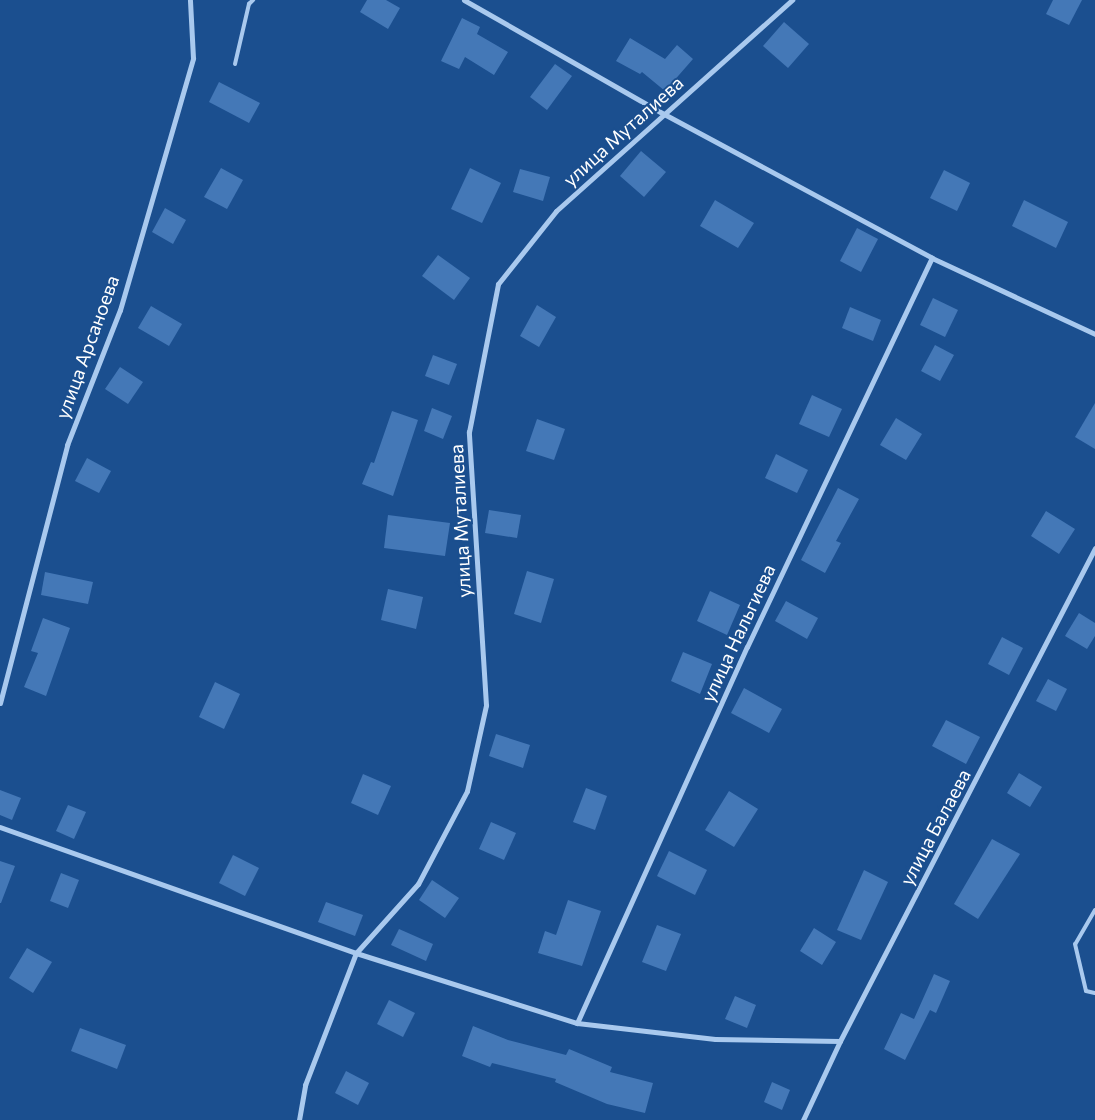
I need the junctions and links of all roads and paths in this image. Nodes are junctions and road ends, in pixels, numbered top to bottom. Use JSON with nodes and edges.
{"nodes":[{"id":1,"x":190,"y":0,"type":"edge"},
{"id":2,"x":253,"y":0,"type":"edge"},
{"id":3,"x":464,"y":0,"type":"edge"},
{"id":4,"x":792,"y":0,"type":"edge"},
{"id":5,"x":235,"y":64,"type":"dead end"},
{"id":6,"x":664,"y":114,"type":"junction"},
{"id":7,"x":932,"y":258,"type":"junction"},
{"id":8,"x":1095,"y":334,"type":"edge"},
{"id":9,"x":1095,"y":548,"type":"edge"},
{"id":10,"x":0,"y":704,"type":"edge"},
{"id":11,"x":0,"y":826,"type":"edge"},
{"id":12,"x":1095,"y":910,"type":"edge"},
{"id":13,"x":356,"y":953,"type":"junction"},
{"id":14,"x":1095,"y":993,"type":"edge"},
{"id":15,"x":577,"y":1023,"type":"junction"},
{"id":16,"x":840,"y":1041,"type":"junction"},
{"id":17,"x":299,"y":1120,"type":"edge"},
{"id":18,"x":803,"y":1120,"type":"edge"}],
"edges":[{"from":1,"to":10,"type":"street","name":"улица Арсаноева"},
{"from":2,"to":5,"type":"lane"},
{"from":3,"to":6,"type":"street"},
{"from":4,"to":6,"type":"street","name":"улица Муталиева"},
{"from":6,"to":7,"type":"street"},
{"from":6,"to":13,"type":"street","name":"улица Муталиева"},
{"from":7,"to":8,"type":"street"},
{"from":7,"to":15,"type":"street","name":"улица Нальгиева"},
{"from":9,"to":16,"type":"street","name":"улица Балаева"},
{"from":11,"to":13,"type":"street"},
{"from":12,"to":14,"type":"lane"},
{"from":13,"to":15,"type":"street"},
{"from":13,"to":17,"type":"street","name":"улица Муталиева"},
{"from":15,"to":16,"type":"street"},
{"from":16,"to":18,"type":"street","name":"улица Балаева"}]}
